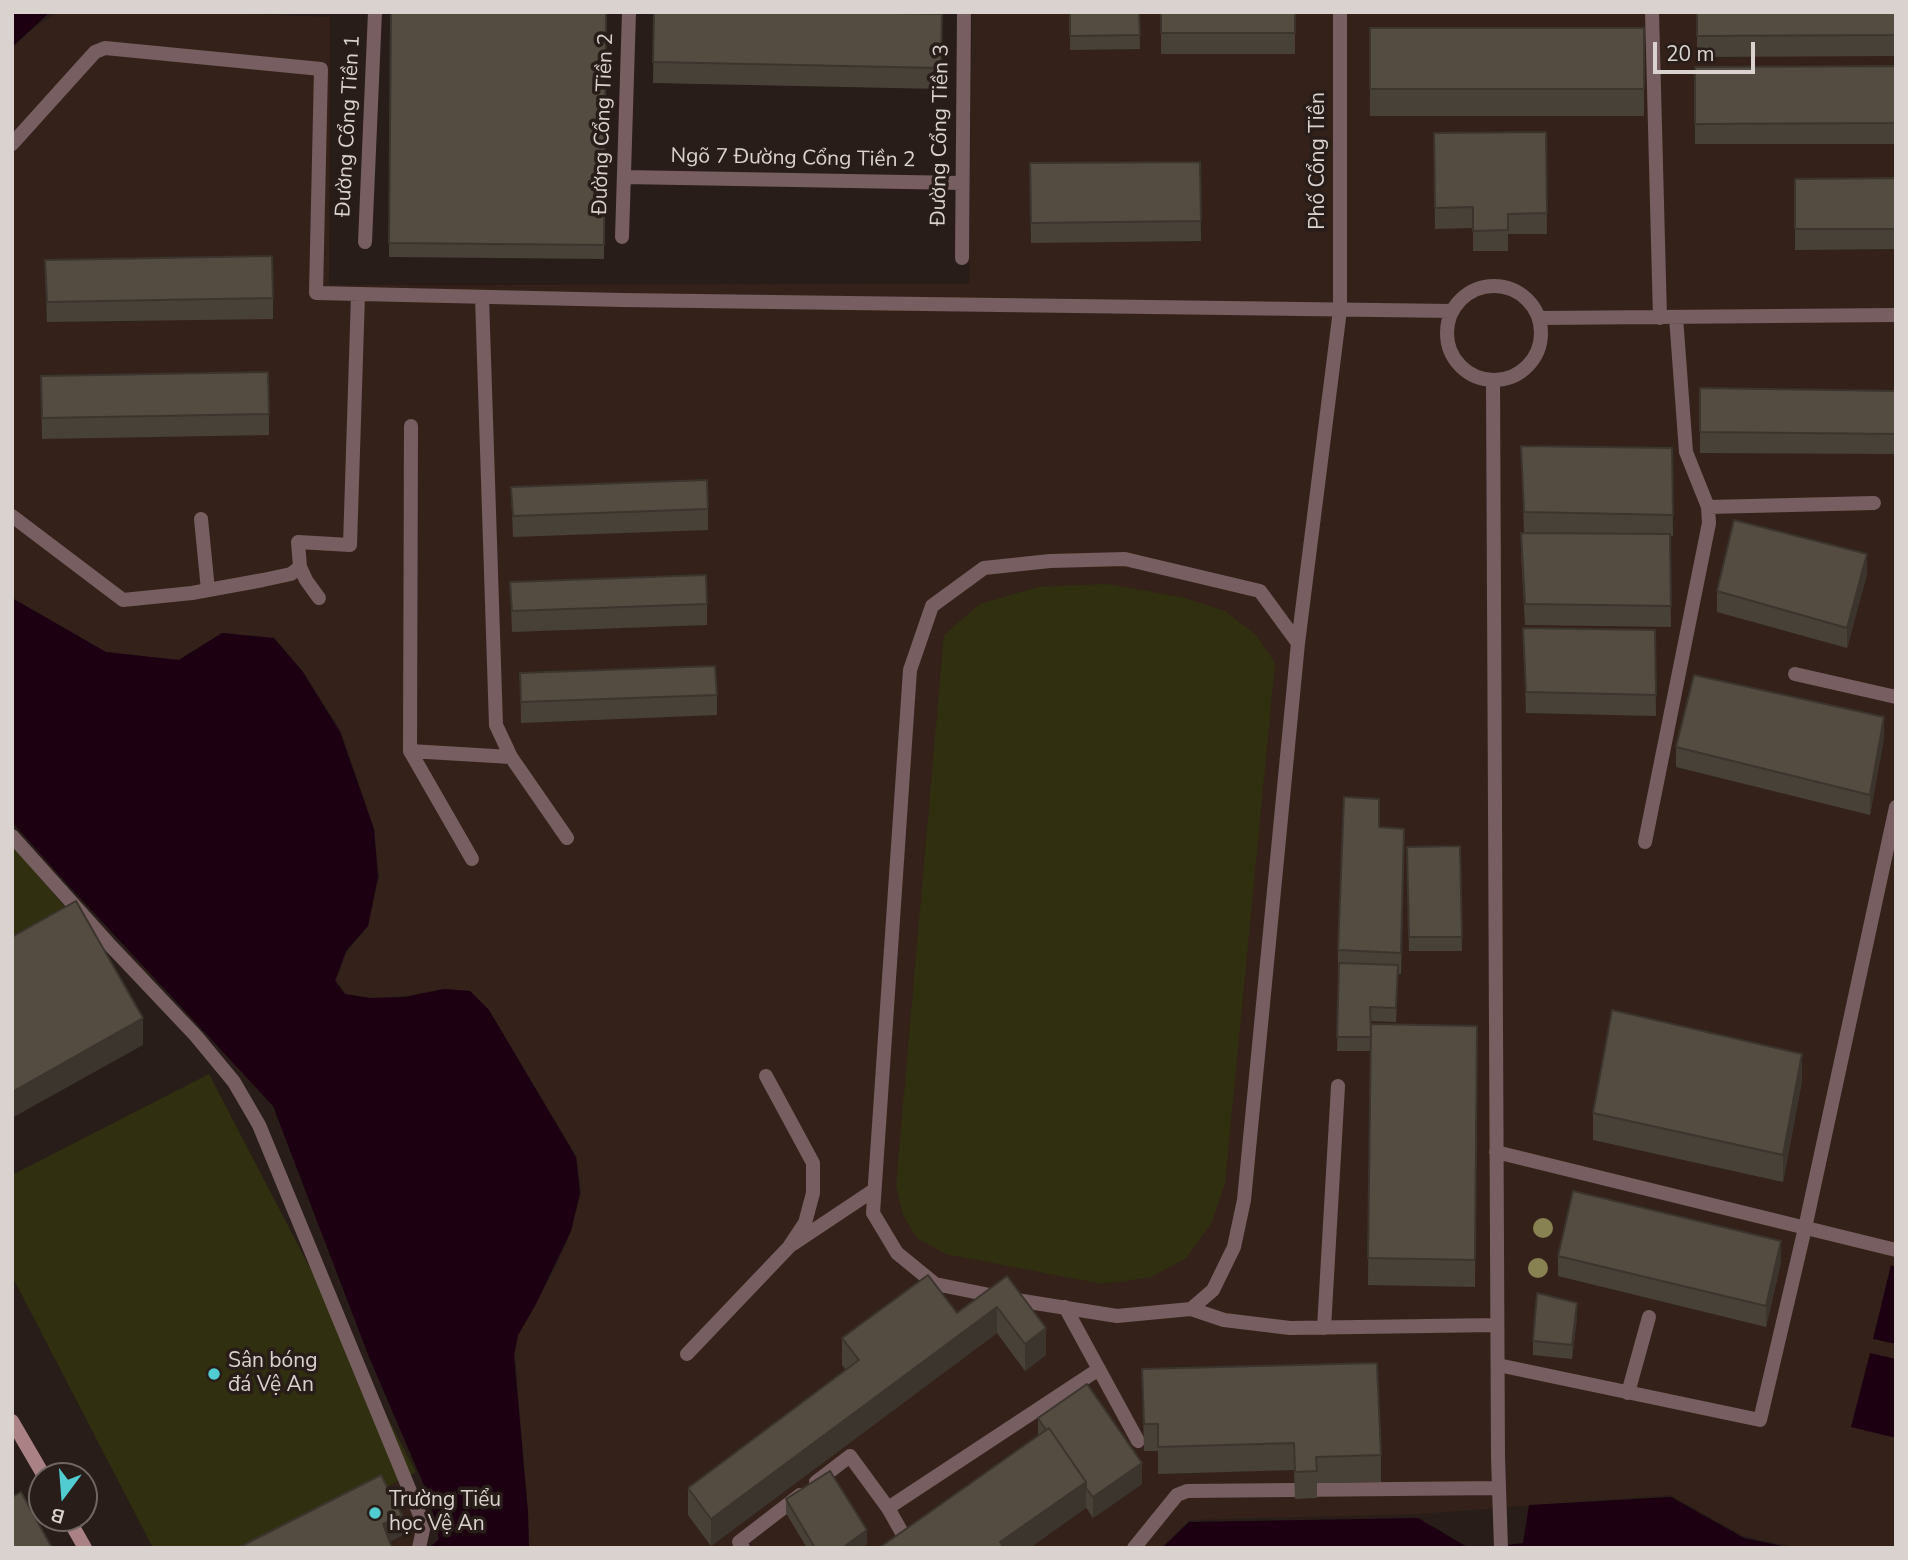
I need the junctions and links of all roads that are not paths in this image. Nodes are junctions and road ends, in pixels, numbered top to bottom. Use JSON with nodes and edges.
{"nodes":[{"id":1,"x":375,"y":12,"type":"edge"},
{"id":2,"x":629,"y":12,"type":"edge"},
{"id":3,"x":964,"y":12,"type":"edge"},
{"id":4,"x":1340,"y":12,"type":"edge"},
{"id":5,"x":1652,"y":12,"type":"edge"},
{"id":6,"x":12,"y":144,"type":"edge"},
{"id":7,"x":624,"y":177,"type":"junction"},
{"id":8,"x":962,"y":183,"type":"junction"},
{"id":9,"x":622,"y":237,"type":"dead end"},
{"id":10,"x":365,"y":242,"type":"dead end"},
{"id":11,"x":961,"y":258,"type":"dead end"},
{"id":12,"x":358,"y":295,"type":"junction"},
{"id":13,"x":482,"y":297,"type":"junction"},
{"id":14,"x":1340,"y":310,"type":"junction"},
{"id":15,"x":1452,"y":311,"type":"junction"},
{"id":16,"x":1896,"y":315,"type":"edge"},
{"id":17,"x":1676,"y":317,"type":"junction"},
{"id":18,"x":1540,"y":318,"type":"junction"},
{"id":19,"x":1660,"y":318,"type":"junction"},
{"id":20,"x":1493,"y":381,"type":"junction"},
{"id":21,"x":411,"y":426,"type":"dead end"},
{"id":22,"x":1874,"y":503,"type":"dead end"},
{"id":23,"x":1708,"y":507,"type":"junction"},
{"id":24,"x":12,"y":516,"type":"edge"},
{"id":25,"x":201,"y":519,"type":"dead end"},
{"id":26,"x":300,"y":568,"type":"junction"},
{"id":27,"x":208,"y":590,"type":"junction"},
{"id":28,"x":319,"y":598,"type":"dead end"},
{"id":29,"x":1298,"y":643,"type":"junction"},
{"id":30,"x":1795,"y":674,"type":"dead end"},
{"id":31,"x":1896,"y":697,"type":"edge"},
{"id":32,"x":410,"y":751,"type":"junction"},
{"id":33,"x":511,"y":757,"type":"junction"},
{"id":34,"x":1896,"y":807,"type":"edge"},
{"id":35,"x":12,"y":836,"type":"edge"},
{"id":36,"x":567,"y":838,"type":"dead end"},
{"id":37,"x":1645,"y":842,"type":"dead end"},
{"id":38,"x":472,"y":859,"type":"dead end"},
{"id":39,"x":766,"y":1076,"type":"dead end"},
{"id":40,"x":1338,"y":1086,"type":"dead end"},
{"id":41,"x":1496,"y":1152,"type":"junction"},
{"id":42,"x":874,"y":1190,"type":"junction"},
{"id":43,"x":1805,"y":1228,"type":"junction"},
{"id":44,"x":789,"y":1247,"type":"junction"},
{"id":45,"x":1896,"y":1250,"type":"edge"},
{"id":46,"x":1065,"y":1307,"type":"junction"},
{"id":47,"x":1191,"y":1309,"type":"junction"},
{"id":48,"x":1649,"y":1317,"type":"dead end"},
{"id":49,"x":1497,"y":1325,"type":"junction"},
{"id":50,"x":1324,"y":1328,"type":"junction"},
{"id":51,"x":687,"y":1354,"type":"dead end"},
{"id":52,"x":1498,"y":1365,"type":"junction"},
{"id":53,"x":1099,"y":1368,"type":"junction"},
{"id":54,"x":1628,"y":1392,"type":"junction"},
{"id":55,"x":12,"y":1421,"type":"edge"},
{"id":56,"x":1138,"y":1441,"type":"dead end"},
{"id":57,"x":36,"y":1462,"type":"edge"},
{"id":58,"x":1499,"y":1488,"type":"junction"},
{"id":59,"x":888,"y":1508,"type":"junction"},
{"id":60,"x":76,"y":1532,"type":"edge"},
{"id":61,"x":85,"y":1548,"type":"edge"},
{"id":62,"x":419,"y":1548,"type":"edge"},
{"id":63,"x":743,"y":1548,"type":"edge"},
{"id":64,"x":891,"y":1548,"type":"edge"},
{"id":65,"x":1134,"y":1548,"type":"edge"},
{"id":66,"x":1501,"y":1548,"type":"edge"}],
"edges":[{"from":1,"to":10,"type":"street","name":"Đường Cổng Tiền 1"},
{"from":2,"to":7,"type":"street","name":"Đường Cổng Tiền 2"},
{"from":3,"to":8,"type":"street","name":"Đường Cổng Tiền 3"},
{"from":4,"to":14,"type":"street","name":"Phố Cổng Tiền"},
{"from":5,"to":19,"type":"street"},
{"from":6,"to":12,"type":"street"},
{"from":7,"to":8,"type":"street","name":"Ngõ 7 Đường Cổng Tiền 2"},
{"from":7,"to":9,"type":"street","name":"Đường Cổng Tiền 2"},
{"from":8,"to":11,"type":"street","name":"Đường Cổng Tiền 3"},
{"from":12,"to":13,"type":"street"},
{"from":12,"to":26,"type":"street"},
{"from":13,"to":14,"type":"street"},
{"from":13,"to":33,"type":"street"},
{"from":14,"to":15,"type":"street"},
{"from":14,"to":29,"type":"street","name":"Phố Cổng Tiền"},
{"from":15,"to":18,"type":"street"},
{"from":15,"to":20,"type":"street"},
{"from":16,"to":17,"type":"street"},
{"from":17,"to":19,"type":"street"},
{"from":17,"to":23,"type":"street"},
{"from":18,"to":19,"type":"street"},
{"from":18,"to":20,"type":"street"},
{"from":20,"to":41,"type":"street"},
{"from":21,"to":32,"type":"street"},
{"from":22,"to":23,"type":"street"},
{"from":23,"to":37,"type":"street"},
{"from":24,"to":27,"type":"street"},
{"from":25,"to":27,"type":"street"},
{"from":26,"to":27,"type":"street"},
{"from":26,"to":28,"type":"street"},
{"from":29,"to":42,"type":"street"},
{"from":29,"to":47,"type":"street","name":"Phố Cổng Tiền"},
{"from":30,"to":31,"type":"street"},
{"from":32,"to":33,"type":"street"},
{"from":32,"to":38,"type":"street"},
{"from":33,"to":36,"type":"street"},
{"from":34,"to":43,"type":"street"},
{"from":35,"to":62,"type":"street"},
{"from":39,"to":44,"type":"street"},
{"from":40,"to":50,"type":"street"},
{"from":41,"to":43,"type":"street"},
{"from":41,"to":49,"type":"street"},
{"from":42,"to":44,"type":"street"},
{"from":42,"to":46,"type":"street"},
{"from":43,"to":45,"type":"street"},
{"from":43,"to":54,"type":"street"},
{"from":44,"to":51,"type":"street"},
{"from":46,"to":47,"type":"street"},
{"from":46,"to":53,"type":"street"},
{"from":47,"to":50,"type":"street"},
{"from":48,"to":54,"type":"street"},
{"from":49,"to":50,"type":"street"},
{"from":49,"to":52,"type":"street"},
{"from":52,"to":54,"type":"street"},
{"from":52,"to":58,"type":"street"},
{"from":53,"to":56,"type":"street"},
{"from":53,"to":59,"type":"street"},
{"from":55,"to":57,"type":"main road"},
{"from":58,"to":65,"type":"street"},
{"from":58,"to":66,"type":"street"},
{"from":59,"to":63,"type":"street"},
{"from":59,"to":64,"type":"street"},
{"from":60,"to":61,"type":"main road"}]}
